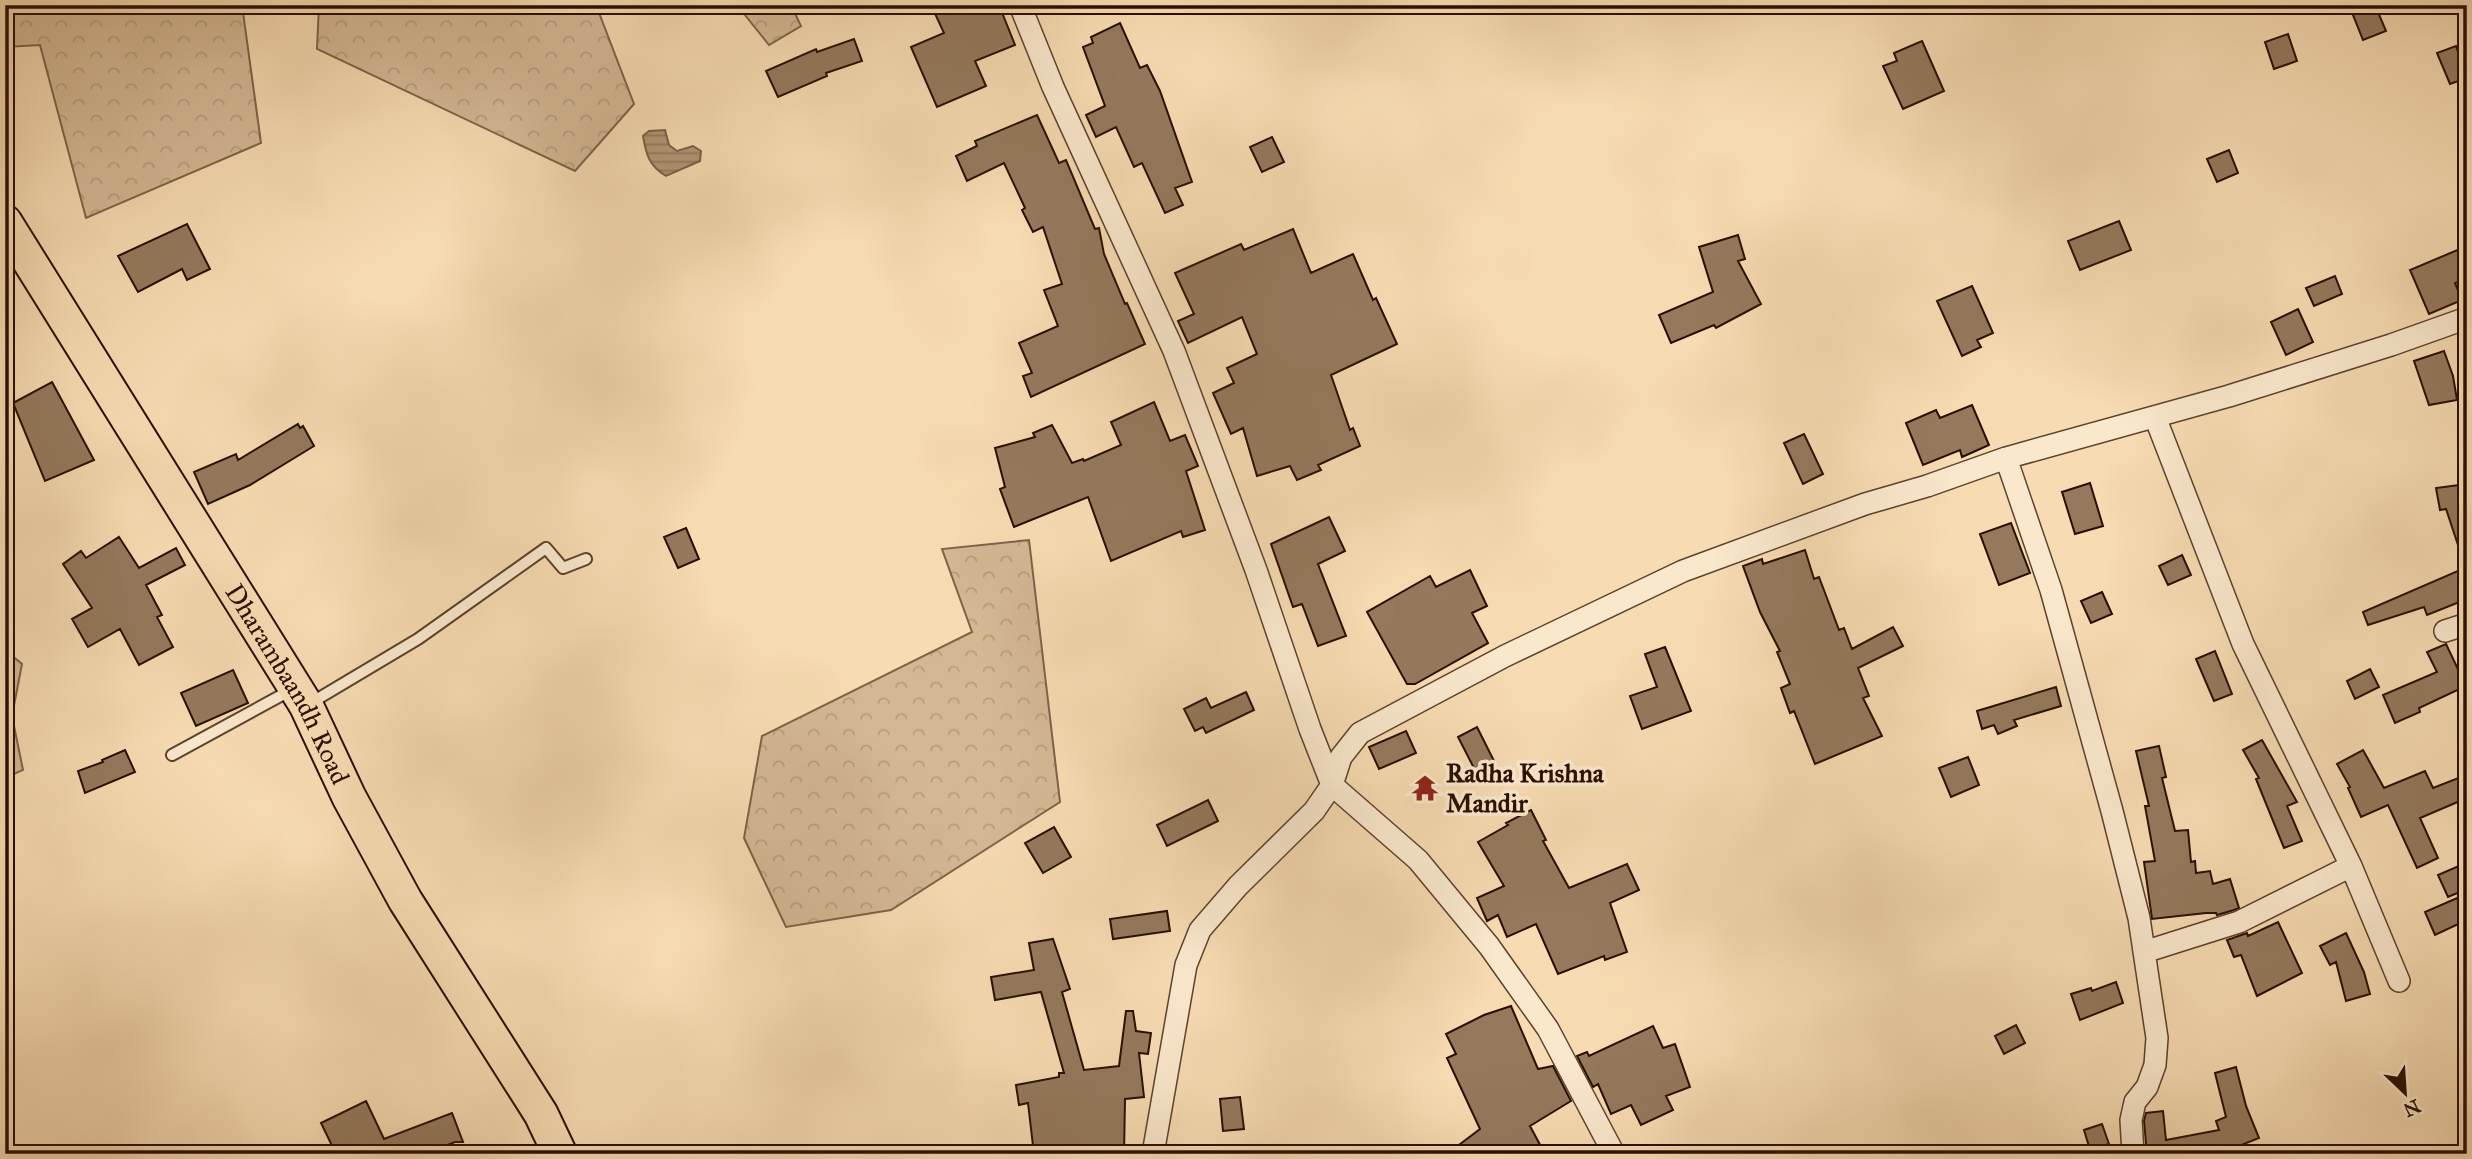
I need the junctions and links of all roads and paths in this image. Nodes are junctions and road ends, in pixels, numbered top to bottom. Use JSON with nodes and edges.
{"nodes":[{"id":1,"x":1020,"y":5,"type":"edge"},
{"id":2,"x":5,"y":222,"type":"edge"},
{"id":3,"x":2467,"y":318,"type":"edge"},
{"id":4,"x":2155,"y":417,"type":"junction"},
{"id":5,"x":2006,"y":458,"type":"junction"},
{"id":6,"x":586,"y":559,"type":"dead end"},
{"id":7,"x":2467,"y":624,"type":"edge"},
{"id":8,"x":2445,"y":631,"type":"dead end"},
{"id":9,"x":301,"y":697,"type":"junction"},
{"id":10,"x":172,"y":755,"type":"dead end"},
{"id":11,"x":1332,"y":785,"type":"junction"},
{"id":12,"x":2351,"y":866,"type":"junction"},
{"id":13,"x":2144,"y":952,"type":"junction"},
{"id":14,"x":2399,"y":981,"type":"dead end"},
{"id":15,"x":560,"y":1154,"type":"edge"},
{"id":16,"x":1153,"y":1154,"type":"edge"},
{"id":17,"x":1614,"y":1154,"type":"edge"},
{"id":18,"x":2133,"y":1154,"type":"edge"}],
"edges":[{"from":1,"to":11,"type":"street"},
{"from":2,"to":9,"type":"main road","name":"Dharambaandh Road"},
{"from":3,"to":4,"type":"street"},
{"from":4,"to":5,"type":"street"},
{"from":4,"to":12,"type":"street"},
{"from":5,"to":11,"type":"street"},
{"from":5,"to":13,"type":"street"},
{"from":6,"to":9,"type":"lane"},
{"from":7,"to":8,"type":"street"},
{"from":9,"to":10,"type":"lane"},
{"from":9,"to":15,"type":"main road","name":"Dharambaandh Road"},
{"from":11,"to":16,"type":"street"},
{"from":11,"to":17,"type":"street"},
{"from":12,"to":13,"type":"street"},
{"from":12,"to":14,"type":"street"},
{"from":13,"to":18,"type":"street"}]}
